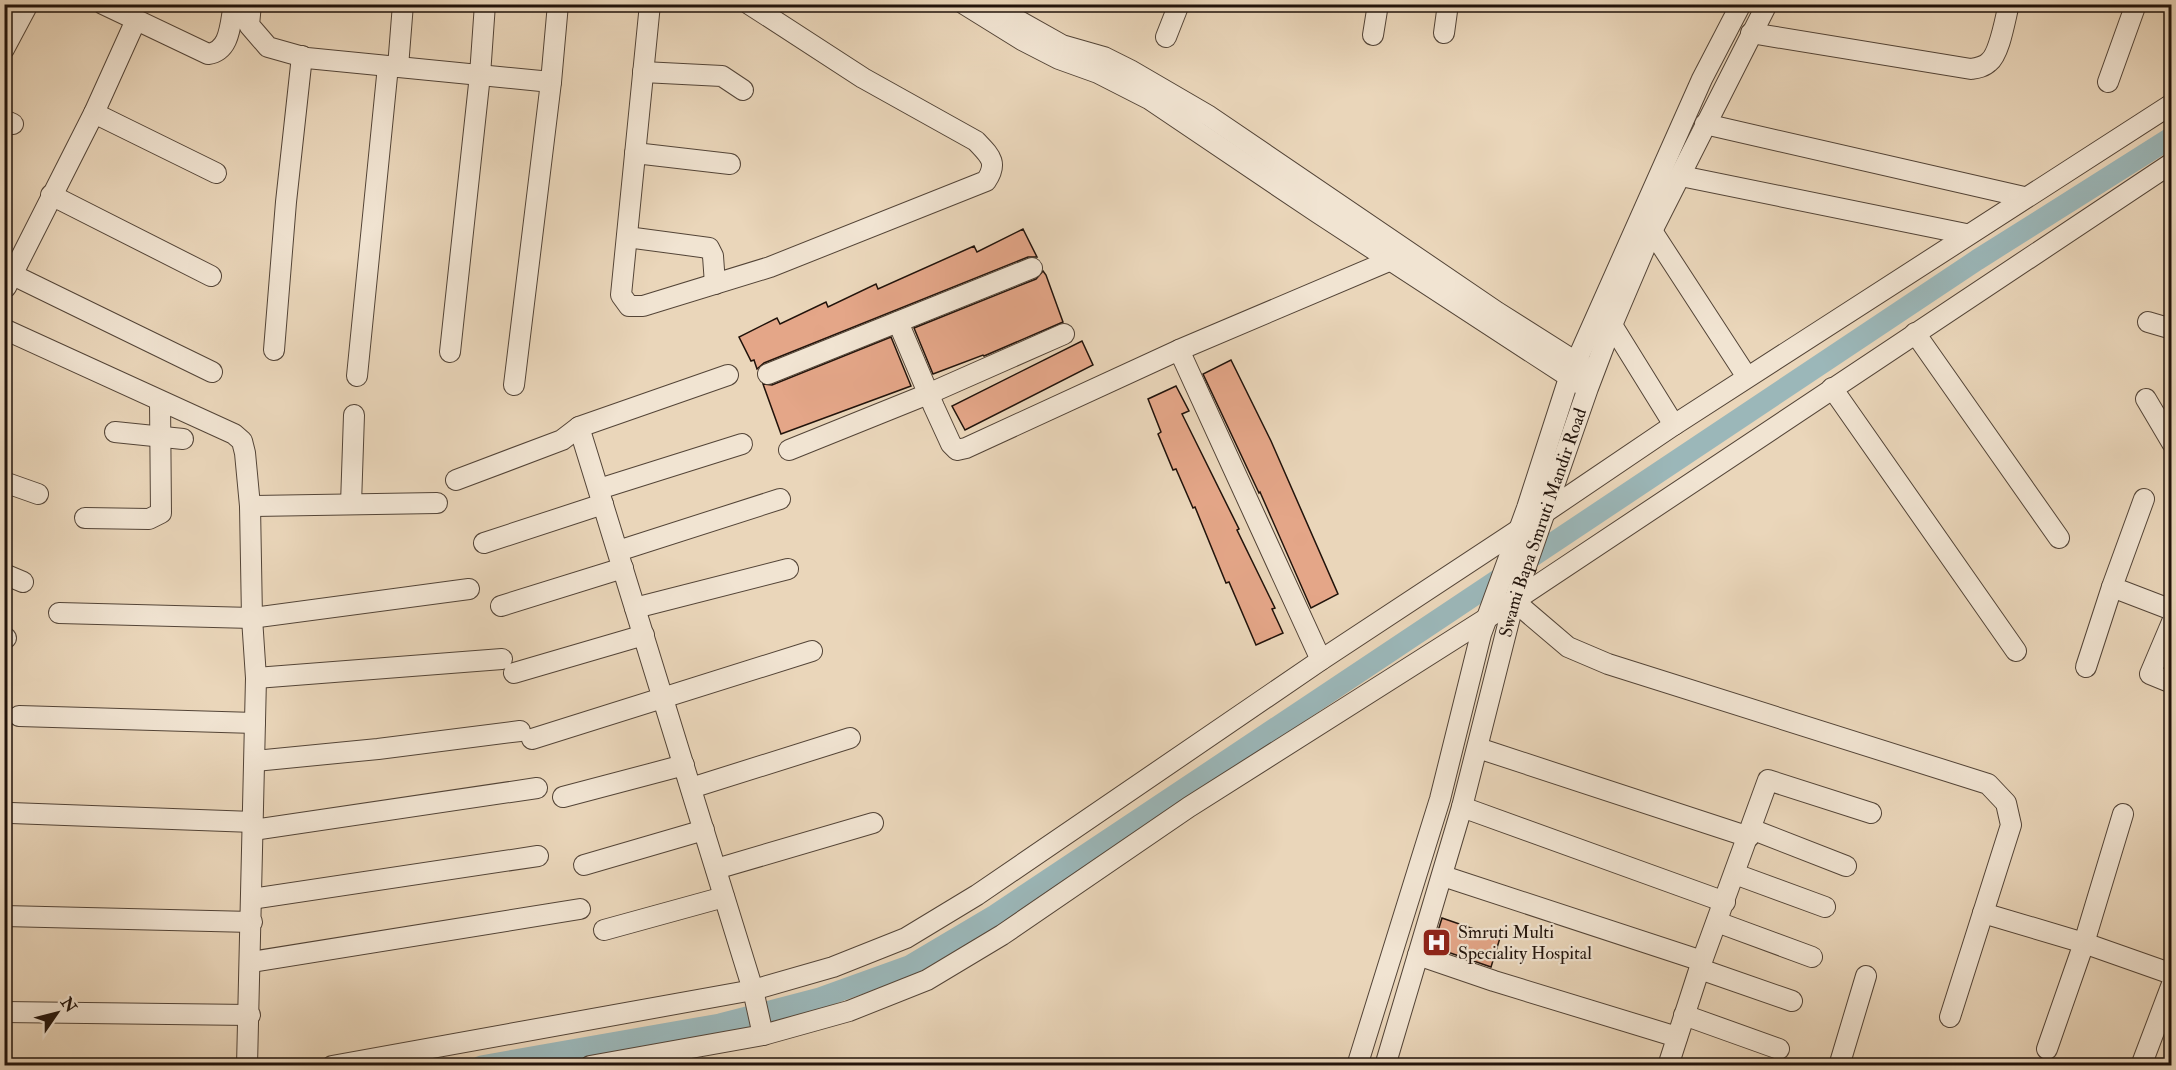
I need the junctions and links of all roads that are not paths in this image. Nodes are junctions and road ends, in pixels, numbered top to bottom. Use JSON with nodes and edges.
{"nodes":[{"id":1,"x":28,"y":4,"type":"edge"},
{"id":2,"x":103,"y":4,"type":"edge"},
{"id":3,"x":234,"y":4,"type":"edge"},
{"id":4,"x":250,"y":4,"type":"edge"},
{"id":5,"x":403,"y":4,"type":"edge"},
{"id":6,"x":485,"y":4,"type":"edge"},
{"id":7,"x":558,"y":4,"type":"edge"},
{"id":8,"x":650,"y":4,"type":"edge"},
{"id":9,"x":749,"y":4,"type":"edge"},
{"id":10,"x":964,"y":4,"type":"edge"},
{"id":11,"x":989,"y":4,"type":"edge"},
{"id":12,"x":1179,"y":4,"type":"edge"},
{"id":13,"x":1378,"y":4,"type":"edge"},
{"id":14,"x":1448,"y":4,"type":"edge"},
{"id":15,"x":1740,"y":4,"type":"edge"},
{"id":16,"x":1767,"y":4,"type":"edge"},
{"id":17,"x":2009,"y":4,"type":"edge"},
{"id":18,"x":2136,"y":4,"type":"edge"},
{"id":19,"x":136,"y":20,"type":"junction"},
{"id":20,"x":1444,"y":33,"type":"dead end"},
{"id":21,"x":1752,"y":33,"type":"junction"},
{"id":22,"x":1373,"y":35,"type":"dead end"},
{"id":23,"x":1166,"y":37,"type":"dead end"},
{"id":24,"x":4,"y":49,"type":"edge"},
{"id":25,"x":1069,"y":55,"type":"junction"},
{"id":26,"x":302,"y":56,"type":"junction"},
{"id":27,"x":393,"y":66,"type":"junction"},
{"id":28,"x":643,"y":72,"type":"junction"},
{"id":29,"x":480,"y":75,"type":"junction"},
{"id":30,"x":551,"y":82,"type":"junction"},
{"id":31,"x":2108,"y":82,"type":"dead end"},
{"id":32,"x":743,"y":90,"type":"dead end"},
{"id":33,"x":2172,"y":104,"type":"edge"},
{"id":34,"x":94,"y":113,"type":"junction"},
{"id":35,"x":1705,"y":124,"type":"junction"},
{"id":36,"x":635,"y":153,"type":"junction"},
{"id":37,"x":2172,"y":163,"type":"edge"},
{"id":38,"x":730,"y":164,"type":"dead end"},
{"id":39,"x":216,"y":173,"type":"dead end"},
{"id":40,"x":1681,"y":176,"type":"junction"},
{"id":41,"x":51,"y":195,"type":"junction"},
{"id":42,"x":2024,"y":197,"type":"junction"},
{"id":43,"x":1652,"y":231,"type":"junction"},
{"id":44,"x":1966,"y":234,"type":"junction"},
{"id":45,"x":627,"y":237,"type":"junction"},
{"id":46,"x":1398,"y":254,"type":"junction"},
{"id":47,"x":1032,"y":268,"type":"dead end"},
{"id":48,"x":211,"y":276,"type":"dead end"},
{"id":49,"x":8,"y":281,"type":"edge"},
{"id":50,"x":715,"y":284,"type":"junction"},
{"id":51,"x":898,"y":322,"type":"junction"},
{"id":52,"x":2148,"y":322,"type":"dead end"},
{"id":53,"x":1612,"y":325,"type":"junction"},
{"id":54,"x":4,"y":328,"type":"edge"},
{"id":55,"x":2172,"y":329,"type":"edge"},
{"id":56,"x":1915,"y":333,"type":"junction"},
{"id":57,"x":1064,"y":334,"type":"dead end"},
{"id":58,"x":274,"y":350,"type":"dead end"},
{"id":59,"x":1179,"y":350,"type":"junction"},
{"id":60,"x":450,"y":352,"type":"dead end"},
{"id":61,"x":1572,"y":370,"type":"junction"},
{"id":62,"x":212,"y":372,"type":"dead end"},
{"id":63,"x":768,"y":374,"type":"dead end"},
{"id":64,"x":728,"y":375,"type":"dead end"},
{"id":65,"x":357,"y":376,"type":"dead end"},
{"id":66,"x":1747,"y":376,"type":"junction"},
{"id":67,"x":1591,"y":381,"type":"junction"},
{"id":68,"x":514,"y":385,"type":"dead end"},
{"id":69,"x":1832,"y":388,"type":"junction"},
{"id":70,"x":928,"y":394,"type":"junction"},
{"id":71,"x":2146,"y":399,"type":"dead end"},
{"id":72,"x":160,"y":402,"type":"junction"},
{"id":73,"x":354,"y":415,"type":"dead end"},
{"id":74,"x":1674,"y":424,"type":"junction"},
{"id":75,"x":579,"y":427,"type":"junction"},
{"id":76,"x":115,"y":432,"type":"dead end"},
{"id":77,"x":160,"y":438,"type":"junction"},
{"id":78,"x":183,"y":439,"type":"dead end"},
{"id":79,"x":2172,"y":443,"type":"edge"},
{"id":80,"x":742,"y":444,"type":"dead end"},
{"id":81,"x":789,"y":450,"type":"dead end"},
{"id":82,"x":456,"y":480,"type":"dead end"},
{"id":83,"x":4,"y":482,"type":"edge"},
{"id":84,"x":38,"y":494,"type":"dead end"},
{"id":85,"x":601,"y":497,"type":"junction"},
{"id":86,"x":780,"y":499,"type":"dead end"},
{"id":87,"x":2144,"y":500,"type":"dead end"},
{"id":88,"x":436,"y":503,"type":"dead end"},
{"id":89,"x":351,"y":504,"type":"junction"},
{"id":90,"x":250,"y":506,"type":"junction"},
{"id":91,"x":1544,"y":513,"type":"junction"},
{"id":92,"x":85,"y":518,"type":"dead end"},
{"id":93,"x":1519,"y":530,"type":"junction"},
{"id":94,"x":2059,"y":538,"type":"dead end"},
{"id":95,"x":484,"y":543,"type":"dead end"},
{"id":96,"x":620,"y":560,"type":"junction"},
{"id":97,"x":788,"y":569,"type":"dead end"},
{"id":98,"x":4,"y":574,"type":"edge"},
{"id":99,"x":23,"y":582,"type":"dead end"},
{"id":100,"x":2112,"y":587,"type":"junction"},
{"id":101,"x":469,"y":589,"type":"dead end"},
{"id":102,"x":1514,"y":601,"type":"junction"},
{"id":103,"x":501,"y":606,"type":"dead end"},
{"id":104,"x":635,"y":608,"type":"junction"},
{"id":105,"x":2172,"y":610,"type":"edge"},
{"id":106,"x":59,"y":613,"type":"dead end"},
{"id":107,"x":252,"y":618,"type":"junction"},
{"id":108,"x":1486,"y":618,"type":"junction"},
{"id":109,"x":2172,"y":622,"type":"edge"},
{"id":110,"x":644,"y":635,"type":"junction"},
{"id":111,"x":812,"y":651,"type":"dead end"},
{"id":112,"x":2016,"y":651,"type":"dead end"},
{"id":113,"x":1321,"y":660,"type":"junction"},
{"id":114,"x":2086,"y":667,"type":"dead end"},
{"id":115,"x":256,"y":678,"type":"junction"},
{"id":116,"x":2172,"y":682,"type":"edge"},
{"id":117,"x":663,"y":698,"type":"junction"},
{"id":118,"x":19,"y":716,"type":"dead end"},
{"id":119,"x":255,"y":723,"type":"junction"},
{"id":120,"x":850,"y":738,"type":"dead end"},
{"id":121,"x":1478,"y":748,"type":"junction"},
{"id":122,"x":255,"y":761,"type":"junction"},
{"id":123,"x":684,"y":765,"type":"junction"},
{"id":124,"x":537,"y":788,"type":"dead end"},
{"id":125,"x":691,"y":788,"type":"junction"},
{"id":126,"x":563,"y":797,"type":"dead end"},
{"id":127,"x":1462,"y":807,"type":"junction"},
{"id":128,"x":11,"y":813,"type":"dead end"},
{"id":129,"x":1871,"y":813,"type":"dead end"},
{"id":130,"x":2123,"y":814,"type":"dead end"},
{"id":131,"x":873,"y":823,"type":"dead end"},
{"id":132,"x":253,"y":826,"type":"junction"},
{"id":133,"x":704,"y":830,"type":"junction"},
{"id":134,"x":1750,"y":833,"type":"junction"},
{"id":135,"x":538,"y":856,"type":"dead end"},
{"id":136,"x":584,"y":866,"type":"dead end"},
{"id":137,"x":1846,"y":866,"type":"dead end"},
{"id":138,"x":716,"y":869,"type":"junction"},
{"id":139,"x":1735,"y":874,"type":"junction"},
{"id":140,"x":1443,"y":876,"type":"junction"},
{"id":141,"x":724,"y":897,"type":"junction"},
{"id":142,"x":252,"y":899,"type":"junction"},
{"id":143,"x":1725,"y":902,"type":"junction"},
{"id":144,"x":1825,"y":907,"type":"dead end"},
{"id":145,"x":580,"y":909,"type":"dead end"},
{"id":146,"x":1983,"y":913,"type":"junction"},
{"id":147,"x":4,"y":916,"type":"edge"},
{"id":148,"x":252,"y":922,"type":"junction"},
{"id":149,"x":1717,"y":922,"type":"junction"},
{"id":150,"x":604,"y":930,"type":"dead end"},
{"id":151,"x":2084,"y":943,"type":"junction"},
{"id":152,"x":1418,"y":955,"type":"junction"},
{"id":153,"x":1812,"y":957,"type":"dead end"},
{"id":154,"x":251,"y":962,"type":"junction"},
{"id":155,"x":1701,"y":965,"type":"junction"},
{"id":156,"x":2172,"y":974,"type":"edge"},
{"id":157,"x":1866,"y":976,"type":"dead end"},
{"id":158,"x":2172,"y":984,"type":"edge"},
{"id":159,"x":753,"y":990,"type":"junction"},
{"id":160,"x":1792,"y":1001,"type":"dead end"},
{"id":161,"x":4,"y":1011,"type":"edge"},
{"id":162,"x":250,"y":1015,"type":"junction"},
{"id":163,"x":1684,"y":1015,"type":"junction"},
{"id":164,"x":1950,"y":1017,"type":"dead end"},
{"id":165,"x":763,"y":1034,"type":"junction"},
{"id":166,"x":1677,"y":1037,"type":"junction"},
{"id":167,"x":1779,"y":1049,"type":"dead end"},
{"id":168,"x":2048,"y":1049,"type":"dead end"},
{"id":169,"x":1673,"y":1064,"type":"edge"},
{"id":170,"x":248,"y":1065,"type":"edge"},
{"id":171,"x":332,"y":1065,"type":"edge"},
{"id":172,"x":594,"y":1065,"type":"edge"},
{"id":173,"x":1357,"y":1065,"type":"edge"},
{"id":174,"x":1385,"y":1065,"type":"edge"},
{"id":175,"x":1839,"y":1065,"type":"edge"},
{"id":176,"x":2141,"y":1065,"type":"edge"}],
"edges":[{"from":1,"to":24,"type":"street"},
{"from":2,"to":19,"type":"street"},
{"from":3,"to":19,"type":"street"},
{"from":4,"to":26,"type":"street"},
{"from":5,"to":27,"type":"street"},
{"from":6,"to":29,"type":"street"},
{"from":7,"to":30,"type":"street"},
{"from":8,"to":28,"type":"street"},
{"from":9,"to":50,"type":"street"},
{"from":10,"to":25,"type":"street"},
{"from":11,"to":25,"type":"street"},
{"from":12,"to":23,"type":"street"},
{"from":13,"to":22,"type":"street"},
{"from":14,"to":20,"type":"street"},
{"from":15,"to":61,"type":"street"},
{"from":16,"to":21,"type":"street","name":"Swami Bapa Smruti Mandir Road"},
{"from":17,"to":21,"type":"street"},
{"from":18,"to":31,"type":"street"},
{"from":19,"to":34,"type":"street"},
{"from":21,"to":35,"type":"street","name":"Swami Bapa Smruti Mandir Road"},
{"from":25,"to":46,"type":"street"},
{"from":26,"to":27,"type":"street"},
{"from":26,"to":58,"type":"street"},
{"from":27,"to":29,"type":"street"},
{"from":27,"to":65,"type":"street"},
{"from":28,"to":32,"type":"street"},
{"from":28,"to":36,"type":"street"},
{"from":29,"to":30,"type":"street"},
{"from":29,"to":60,"type":"street"},
{"from":30,"to":68,"type":"street"},
{"from":33,"to":42,"type":"street"},
{"from":34,"to":39,"type":"street"},
{"from":34,"to":41,"type":"street"},
{"from":35,"to":40,"type":"street","name":"Swami Bapa Smruti Mandir Road"},
{"from":35,"to":42,"type":"street"},
{"from":36,"to":38,"type":"street"},
{"from":36,"to":45,"type":"street"},
{"from":37,"to":56,"type":"street"},
{"from":40,"to":43,"type":"street","name":"Swami Bapa Smruti Mandir Road"},
{"from":40,"to":44,"type":"street"},
{"from":41,"to":48,"type":"street"},
{"from":41,"to":49,"type":"street"},
{"from":42,"to":44,"type":"street"},
{"from":43,"to":53,"type":"street","name":"Swami Bapa Smruti Mandir Road"},
{"from":43,"to":66,"type":"street"},
{"from":44,"to":66,"type":"street"},
{"from":45,"to":50,"type":"street"},
{"from":45,"to":50,"type":"street"},
{"from":46,"to":59,"type":"street"},
{"from":46,"to":61,"type":"street"},
{"from":47,"to":51,"type":"street"},
{"from":49,"to":62,"type":"street"},
{"from":51,"to":63,"type":"street"},
{"from":51,"to":70,"type":"street"},
{"from":52,"to":55,"type":"street"},
{"from":53,"to":67,"type":"street","name":"Swami Bapa Smruti Mandir Road"},
{"from":53,"to":74,"type":"street"},
{"from":54,"to":72,"type":"street"},
{"from":56,"to":69,"type":"street"},
{"from":56,"to":94,"type":"street"},
{"from":57,"to":70,"type":"street"},
{"from":59,"to":70,"type":"street"},
{"from":59,"to":113,"type":"street"},
{"from":61,"to":67,"type":"street"},
{"from":61,"to":93,"type":"street"},
{"from":64,"to":75,"type":"street"},
{"from":66,"to":74,"type":"street"},
{"from":67,"to":91,"type":"street","name":"Swami Bapa Smruti Mandir Road"},
{"from":69,"to":102,"type":"street"},
{"from":69,"to":112,"type":"street"},
{"from":70,"to":81,"type":"street"},
{"from":71,"to":79,"type":"street"},
{"from":72,"to":77,"type":"street"},
{"from":72,"to":90,"type":"street"},
{"from":73,"to":89,"type":"street"},
{"from":74,"to":91,"type":"street"},
{"from":75,"to":82,"type":"street"},
{"from":75,"to":85,"type":"street"},
{"from":76,"to":77,"type":"street"},
{"from":77,"to":78,"type":"street"},
{"from":77,"to":92,"type":"street"},
{"from":80,"to":85,"type":"street"},
{"from":83,"to":84,"type":"street"},
{"from":85,"to":95,"type":"street"},
{"from":85,"to":96,"type":"street"},
{"from":86,"to":96,"type":"street"},
{"from":87,"to":100,"type":"street"},
{"from":88,"to":89,"type":"street"},
{"from":89,"to":90,"type":"street"},
{"from":90,"to":107,"type":"street"},
{"from":91,"to":93,"type":"street"},
{"from":91,"to":102,"type":"street","name":"Swami Bapa Smruti Mandir Road"},
{"from":93,"to":108,"type":"street"},
{"from":93,"to":113,"type":"street"},
{"from":96,"to":103,"type":"street"},
{"from":96,"to":104,"type":"street"},
{"from":97,"to":104,"type":"street"},
{"from":98,"to":99,"type":"street"},
{"from":100,"to":105,"type":"street"},
{"from":100,"to":114,"type":"street"},
{"from":101,"to":107,"type":"street"},
{"from":102,"to":108,"type":"street"},
{"from":102,"to":121,"type":"street","name":"Swami Bapa Smruti Mandir Road"},
{"from":102,"to":146,"type":"street"},
{"from":104,"to":110,"type":"street"},
{"from":106,"to":107,"type":"street"},
{"from":107,"to":115,"type":"street"},
{"from":108,"to":165,"type":"street"},
{"from":108,"to":173,"type":"street"},
{"from":109,"to":116,"type":"street"},
{"from":110,"to":115,"type":"street"},
{"from":110,"to":117,"type":"street"},
{"from":111,"to":117,"type":"street"},
{"from":113,"to":159,"type":"street"},
{"from":115,"to":119,"type":"street"},
{"from":117,"to":122,"type":"street"},
{"from":117,"to":123,"type":"street"},
{"from":118,"to":119,"type":"street"},
{"from":119,"to":122,"type":"street"},
{"from":120,"to":125,"type":"street"},
{"from":121,"to":127,"type":"street","name":"Swami Bapa Smruti Mandir Road"},
{"from":121,"to":134,"type":"street"},
{"from":122,"to":132,"type":"street"},
{"from":123,"to":125,"type":"street"},
{"from":123,"to":126,"type":"street"},
{"from":124,"to":132,"type":"street"},
{"from":125,"to":133,"type":"street"},
{"from":127,"to":140,"type":"street","name":"Swami Bapa Smruti Mandir Road"},
{"from":127,"to":143,"type":"street"},
{"from":128,"to":132,"type":"street"},
{"from":129,"to":134,"type":"street"},
{"from":130,"to":151,"type":"street"},
{"from":131,"to":138,"type":"street"},
{"from":132,"to":142,"type":"street"},
{"from":133,"to":136,"type":"street"},
{"from":133,"to":138,"type":"street"},
{"from":134,"to":137,"type":"street"},
{"from":134,"to":139,"type":"street"},
{"from":135,"to":142,"type":"street"},
{"from":138,"to":141,"type":"street"},
{"from":139,"to":143,"type":"street"},
{"from":139,"to":144,"type":"street"},
{"from":140,"to":152,"type":"street","name":"Swami Bapa Smruti Mandir Road"},
{"from":140,"to":155,"type":"street"},
{"from":141,"to":150,"type":"street"},
{"from":141,"to":159,"type":"street"},
{"from":142,"to":148,"type":"street"},
{"from":143,"to":149,"type":"street"},
{"from":145,"to":154,"type":"street"},
{"from":146,"to":151,"type":"street"},
{"from":146,"to":164,"type":"street"},
{"from":147,"to":148,"type":"street"},
{"from":148,"to":154,"type":"street"},
{"from":149,"to":153,"type":"street"},
{"from":149,"to":155,"type":"street"},
{"from":151,"to":156,"type":"street"},
{"from":151,"to":168,"type":"street"},
{"from":152,"to":166,"type":"street"},
{"from":152,"to":174,"type":"street","name":"Swami Bapa Smruti Mandir Road"},
{"from":154,"to":162,"type":"street"},
{"from":155,"to":160,"type":"street"},
{"from":155,"to":163,"type":"street"},
{"from":157,"to":175,"type":"street"},
{"from":158,"to":176,"type":"street"},
{"from":159,"to":165,"type":"street"},
{"from":159,"to":171,"type":"street"},
{"from":161,"to":162,"type":"street"},
{"from":162,"to":170,"type":"street"},
{"from":163,"to":166,"type":"street"},
{"from":163,"to":167,"type":"street"},
{"from":165,"to":172,"type":"street"},
{"from":166,"to":169,"type":"street"}]}
